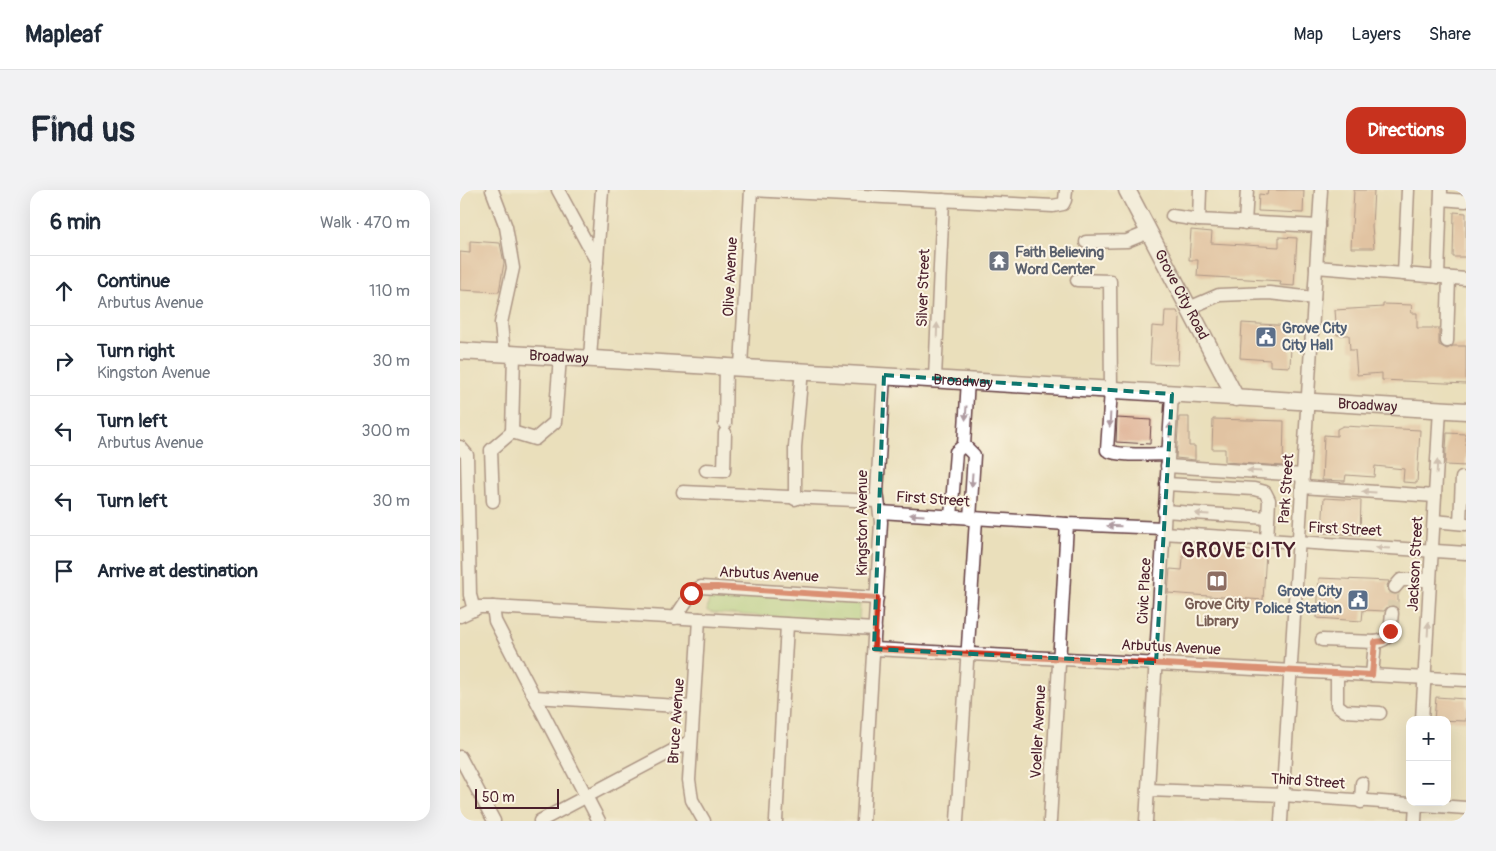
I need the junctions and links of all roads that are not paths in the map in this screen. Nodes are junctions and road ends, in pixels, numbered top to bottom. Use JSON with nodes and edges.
{"nodes":[{"id":1,"x":492,"y":190,"type":"edge"},
{"id":2,"x":558,"y":190,"type":"edge"},
{"id":3,"x":602,"y":190,"type":"edge"},
{"id":4,"x":752,"y":190,"type":"edge"},
{"id":5,"x":1066,"y":190,"type":"edge"},
{"id":6,"x":1127,"y":190,"type":"edge"},
{"id":7,"x":1200,"y":190,"type":"edge"},
{"id":8,"x":1247,"y":190,"type":"edge"},
{"id":9,"x":1321,"y":190,"type":"edge"},
{"id":10,"x":1408,"y":190,"type":"edge"},
{"id":11,"x":842,"y":192,"type":"edge"},
{"id":12,"x":1441,"y":195,"type":"edge"},
{"id":13,"x":995,"y":196,"type":"edge"},
{"id":14,"x":943,"y":200,"type":"junction"},
{"id":15,"x":1466,"y":202,"type":"edge"},
{"id":16,"x":1172,"y":216,"type":"dead end"},
{"id":17,"x":1199,"y":220,"type":"junction"},
{"id":18,"x":1245,"y":223,"type":"junction"},
{"id":19,"x":1319,"y":226,"type":"junction"},
{"id":20,"x":1149,"y":232,"type":"junction"},
{"id":21,"x":1086,"y":242,"type":"dead end"},
{"id":22,"x":597,"y":262,"type":"junction"},
{"id":23,"x":1316,"y":267,"type":"junction"},
{"id":24,"x":1404,"y":274,"type":"junction"},
{"id":25,"x":1443,"y":277,"type":"junction"},
{"id":26,"x":1466,"y":279,"type":"edge"},
{"id":27,"x":1077,"y":280,"type":"dead end"},
{"id":28,"x":1314,"y":298,"type":"junction"},
{"id":29,"x":1189,"y":308,"type":"junction"},
{"id":30,"x":1447,"y":341,"type":"dead end"},
{"id":31,"x":460,"y":351,"type":"edge"},
{"id":32,"x":509,"y":354,"type":"junction"},
{"id":33,"x":560,"y":357,"type":"junction"},
{"id":34,"x":590,"y":358,"type":"junction"},
{"id":35,"x":734,"y":366,"type":"junction"},
{"id":36,"x":802,"y":370,"type":"junction"},
{"id":37,"x":884,"y":376,"type":"junction"},
{"id":38,"x":935,"y":378,"type":"junction"},
{"id":39,"x":968,"y":380,"type":"junction"},
{"id":40,"x":1111,"y":390,"type":"junction"},
{"id":41,"x":1172,"y":394,"type":"junction"},
{"id":42,"x":1236,"y":398,"type":"junction"},
{"id":43,"x":1308,"y":401,"type":"junction"},
{"id":44,"x":1440,"y":409,"type":"junction"},
{"id":45,"x":1466,"y":411,"type":"edge"},
{"id":46,"x":512,"y":432,"type":"junction"},
{"id":47,"x":964,"y":445,"type":"junction"},
{"id":48,"x":460,"y":447,"type":"edge"},
{"id":49,"x":1168,"y":460,"type":"junction"},
{"id":50,"x":706,"y":470,"type":"dead end"},
{"id":51,"x":1462,"y":478,"type":"dead end"},
{"id":52,"x":1302,"y":481,"type":"junction"},
{"id":53,"x":1166,"y":484,"type":"junction"},
{"id":54,"x":683,"y":492,"type":"dead end"},
{"id":55,"x":1435,"y":496,"type":"junction"},
{"id":56,"x":795,"y":499,"type":"junction"},
{"id":57,"x":493,"y":501,"type":"dead end"},
{"id":58,"x":878,"y":506,"type":"junction"},
{"id":59,"x":1164,"y":511,"type":"junction"},
{"id":60,"x":951,"y":517,"type":"junction"},
{"id":61,"x":1268,"y":518,"type":"junction"},
{"id":62,"x":973,"y":519,"type":"junction"},
{"id":63,"x":1434,"y":521,"type":"junction"},
{"id":64,"x":1463,"y":523,"type":"edge"},
{"id":65,"x":1067,"y":524,"type":"junction"},
{"id":66,"x":1163,"y":531,"type":"junction"},
{"id":67,"x":1267,"y":541,"type":"junction"},
{"id":68,"x":1298,"y":543,"type":"junction"},
{"id":69,"x":1432,"y":551,"type":"junction"},
{"id":70,"x":1466,"y":553,"type":"edge"},
{"id":71,"x":1430,"y":580,"type":"junction"},
{"id":72,"x":1395,"y":587,"type":"dead end"},
{"id":73,"x":877,"y":598,"type":"junction"},
{"id":74,"x":493,"y":607,"type":"junction"},
{"id":75,"x":474,"y":610,"type":"junction"},
{"id":76,"x":1392,"y":612,"type":"tunnel mouth"},
{"id":77,"x":460,"y":616,"type":"edge"},
{"id":78,"x":675,"y":618,"type":"junction"},
{"id":79,"x":699,"y":620,"type":"junction"},
{"id":80,"x":787,"y":625,"type":"junction"},
{"id":81,"x":875,"y":630,"type":"junction"},
{"id":82,"x":1322,"y":640,"type":"dead end"},
{"id":83,"x":1375,"y":642,"type":"junction"},
{"id":84,"x":874,"y":649,"type":"junction"},
{"id":85,"x":967,"y":654,"type":"junction"},
{"id":86,"x":1058,"y":659,"type":"junction"},
{"id":87,"x":1156,"y":663,"type":"junction"},
{"id":88,"x":1290,"y":670,"type":"junction"},
{"id":89,"x":1337,"y":673,"type":"junction"},
{"id":90,"x":1372,"y":675,"type":"junction"},
{"id":91,"x":1425,"y":678,"type":"junction"},
{"id":92,"x":1466,"y":680,"type":"edge"},
{"id":93,"x":535,"y":697,"type":"junction"},
{"id":94,"x":693,"y":707,"type":"junction"},
{"id":95,"x":1380,"y":713,"type":"dead end"},
{"id":96,"x":1422,"y":716,"type":"edge"},
{"id":97,"x":691,"y":741,"type":"junction"},
{"id":98,"x":460,"y":757,"type":"edge"},
{"id":99,"x":1362,"y":783,"type":"dead end"},
{"id":100,"x":1148,"y":790,"type":"junction"},
{"id":101,"x":1283,"y":795,"type":"junction"},
{"id":102,"x":586,"y":796,"type":"junction"},
{"id":103,"x":1361,"y":802,"type":"junction"},
{"id":104,"x":1406,"y":803,"type":"edge"},
{"id":105,"x":1416,"y":806,"type":"edge"},
{"id":106,"x":1446,"y":806,"type":"edge"},
{"id":107,"x":1466,"y":808,"type":"edge"},
{"id":108,"x":494,"y":821,"type":"edge"},
{"id":109,"x":540,"y":821,"type":"edge"},
{"id":110,"x":600,"y":821,"type":"edge"},
{"id":111,"x":704,"y":821,"type":"edge"},
{"id":112,"x":776,"y":821,"type":"edge"},
{"id":113,"x":863,"y":821,"type":"edge"},
{"id":114,"x":957,"y":821,"type":"edge"},
{"id":115,"x":1050,"y":821,"type":"edge"},
{"id":116,"x":1146,"y":821,"type":"edge"},
{"id":117,"x":1281,"y":821,"type":"edge"},
{"id":118,"x":1415,"y":821,"type":"edge"}],
"edges":[{"from":1,"to":32,"type":"street"},
{"from":2,"to":22,"type":"street"},
{"from":3,"to":22,"type":"street"},
{"from":4,"to":11,"type":"street"},
{"from":4,"to":35,"type":"street","name":"Olive Avenue"},
{"from":5,"to":13,"type":"street"},
{"from":6,"to":20,"type":"main road","name":"Grove City Road"},
{"from":7,"to":17,"type":"street"},
{"from":8,"to":18,"type":"street"},
{"from":9,"to":19,"type":"street","name":"Park Street"},
{"from":10,"to":24,"type":"street"},
{"from":11,"to":14,"type":"street"},
{"from":12,"to":15,"type":"street"},
{"from":12,"to":25,"type":"street"},
{"from":13,"to":14,"type":"street"},
{"from":38,"to":14,"type":"street","name":"Silver Street","one_way":true},
{"from":16,"to":17,"type":"street"},
{"from":17,"to":18,"type":"street"},
{"from":18,"to":19,"type":"street"},
{"from":19,"to":23,"type":"street","name":"Park Street"},
{"from":20,"to":21,"type":"street"},
{"from":20,"to":29,"type":"main road","name":"Grove City Road"},
{"from":22,"to":34,"type":"street"},
{"from":23,"to":24,"type":"street"},
{"from":23,"to":28,"type":"street","name":"Park Street"},
{"from":24,"to":25,"type":"street"},
{"from":25,"to":26,"type":"street"},
{"from":25,"to":30,"type":"street"},
{"from":27,"to":40,"type":"street"},
{"from":28,"to":29,"type":"street"},
{"from":28,"to":43,"type":"street","name":"Park Street"},
{"from":29,"to":42,"type":"main road","name":"Grove City Road"},
{"from":31,"to":32,"type":"main road","name":"Broadway"},
{"from":32,"to":33,"type":"main road","name":"Broadway"},
{"from":32,"to":46,"type":"street"},
{"from":33,"to":34,"type":"main road","name":"Broadway"},
{"from":33,"to":46,"type":"street"},
{"from":34,"to":35,"type":"main road","name":"Broadway"},
{"from":35,"to":36,"type":"main road","name":"Broadway"},
{"from":35,"to":50,"type":"street","name":"Olive Avenue"},
{"from":36,"to":37,"type":"main road","name":"Broadway"},
{"from":36,"to":56,"type":"street"},
{"from":37,"to":38,"type":"main road","name":"Broadway"},
{"from":37,"to":58,"type":"street","name":"Kingston Avenue"},
{"from":38,"to":39,"type":"main road","name":"Broadway"},
{"from":39,"to":40,"type":"main road","name":"Broadway"},
{"from":39,"to":47,"type":"street","one_way":true},
{"from":40,"to":41,"type":"main road","name":"Broadway"},
{"from":40,"to":49,"type":"street","one_way":true},
{"from":41,"to":42,"type":"main road","name":"Broadway"},
{"from":49,"to":41,"type":"street","name":"Civic Place","one_way":true},
{"from":42,"to":43,"type":"main road","name":"Broadway"},
{"from":43,"to":44,"type":"main road","name":"Broadway"},
{"from":43,"to":52,"type":"street","name":"Park Street"},
{"from":44,"to":45,"type":"main road","name":"Broadway"},
{"from":55,"to":44,"type":"street","name":"Jackson Street","one_way":true},
{"from":46,"to":57,"type":"street"},
{"from":47,"to":60,"type":"street"},
{"from":47,"to":62,"type":"street","one_way":true},
{"from":48,"to":75,"type":"street"},
{"from":52,"to":49,"type":"street","one_way":true},
{"from":49,"to":53,"type":"street","name":"Civic Place"},
{"from":51,"to":64,"type":"street"},
{"from":55,"to":52,"type":"street","one_way":true},
{"from":52,"to":68,"type":"street","name":"Park Street"},
{"from":53,"to":59,"type":"street","name":"Civic Place"},
{"from":53,"to":61,"type":"street"},
{"from":54,"to":56,"type":"street","name":"First Street"},
{"from":55,"to":63,"type":"street","name":"Jackson Street"},
{"from":56,"to":58,"type":"street","name":"First Street"},
{"from":60,"to":58,"type":"street","name":"First Street","one_way":true},
{"from":58,"to":73,"type":"street","name":"Kingston Avenue"},
{"from":61,"to":59,"type":"street","one_way":true},
{"from":59,"to":66,"type":"street","name":"Civic Place"},
{"from":60,"to":62,"type":"street","name":"First Street"},
{"from":61,"to":67,"type":"street"},
{"from":62,"to":65,"type":"street","name":"First Street"},
{"from":62,"to":85,"type":"street"},
{"from":63,"to":64,"type":"street"},
{"from":63,"to":69,"type":"street","name":"Jackson Street"},
{"from":66,"to":65,"type":"street","name":"First Street","one_way":true},
{"from":65,"to":86,"type":"street","name":"Voeller Avenue"},
{"from":66,"to":67,"type":"street","name":"First Street"},
{"from":66,"to":87,"type":"street","name":"Civic Place"},
{"from":67,"to":68,"type":"street","name":"First Street"},
{"from":69,"to":68,"type":"street","name":"First Street","one_way":true},
{"from":68,"to":88,"type":"street","name":"Park Street"},
{"from":69,"to":70,"type":"street","name":"First Street"},
{"from":69,"to":71,"type":"street","name":"Jackson Street"},
{"from":71,"to":72,"type":"street"},
{"from":91,"to":71,"type":"street","name":"Jackson Street","one_way":true},
{"from":73,"to":78,"type":"street","name":"Arbutus Avenue"},
{"from":73,"to":81,"type":"street","name":"Kingston Avenue"},
{"from":74,"to":75,"type":"street"},
{"from":74,"to":78,"type":"street"},
{"from":74,"to":93,"type":"street"},
{"from":75,"to":77,"type":"street"},
{"from":76,"to":83,"type":"street"},
{"from":78,"to":79,"type":"street"},
{"from":79,"to":80,"type":"street"},
{"from":79,"to":94,"type":"street","name":"Bruce Avenue"},
{"from":80,"to":81,"type":"street"},
{"from":80,"to":112,"type":"street"},
{"from":81,"to":84,"type":"street","name":"Kingston Avenue"},
{"from":82,"to":83,"type":"street"},
{"from":83,"to":90,"type":"street"},
{"from":84,"to":85,"type":"street","name":"Arbutus Avenue"},
{"from":84,"to":113,"type":"street","name":"Kingston Avenue"},
{"from":85,"to":86,"type":"street","name":"Arbutus Avenue"},
{"from":85,"to":114,"type":"street"},
{"from":86,"to":87,"type":"street","name":"Arbutus Avenue"},
{"from":86,"to":115,"type":"street","name":"Voeller Avenue"},
{"from":87,"to":88,"type":"street","name":"Arbutus Avenue"},
{"from":87,"to":100,"type":"street","name":"Civic Place"},
{"from":88,"to":89,"type":"street","name":"Arbutus Avenue"},
{"from":88,"to":101,"type":"street","name":"Park Street"},
{"from":89,"to":90,"type":"street","name":"Arbutus Avenue"},
{"from":89,"to":95,"type":"street"},
{"from":90,"to":91,"type":"street","name":"Arbutus Avenue"},
{"from":91,"to":92,"type":"street","name":"Arbutus Avenue"},
{"from":91,"to":96,"type":"street","name":"Jackson Street"},
{"from":93,"to":94,"type":"street"},
{"from":93,"to":102,"type":"street"},
{"from":94,"to":97,"type":"street","name":"Bruce Avenue"},
{"from":97,"to":102,"type":"street"},
{"from":97,"to":111,"type":"street","name":"Bruce Avenue"},
{"from":98,"to":108,"type":"street"},
{"from":99,"to":103,"type":"street"},
{"from":100,"to":101,"type":"street","name":"Third Street"},
{"from":100,"to":116,"type":"street","name":"Civic Place"},
{"from":101,"to":103,"type":"street","name":"Third Street"},
{"from":101,"to":117,"type":"street","name":"Park Street"},
{"from":102,"to":109,"type":"street"},
{"from":102,"to":110,"type":"street"},
{"from":103,"to":104,"type":"street","name":"Third Street"},
{"from":105,"to":118,"type":"street"},
{"from":106,"to":107,"type":"street","name":"Third Street"}]}
